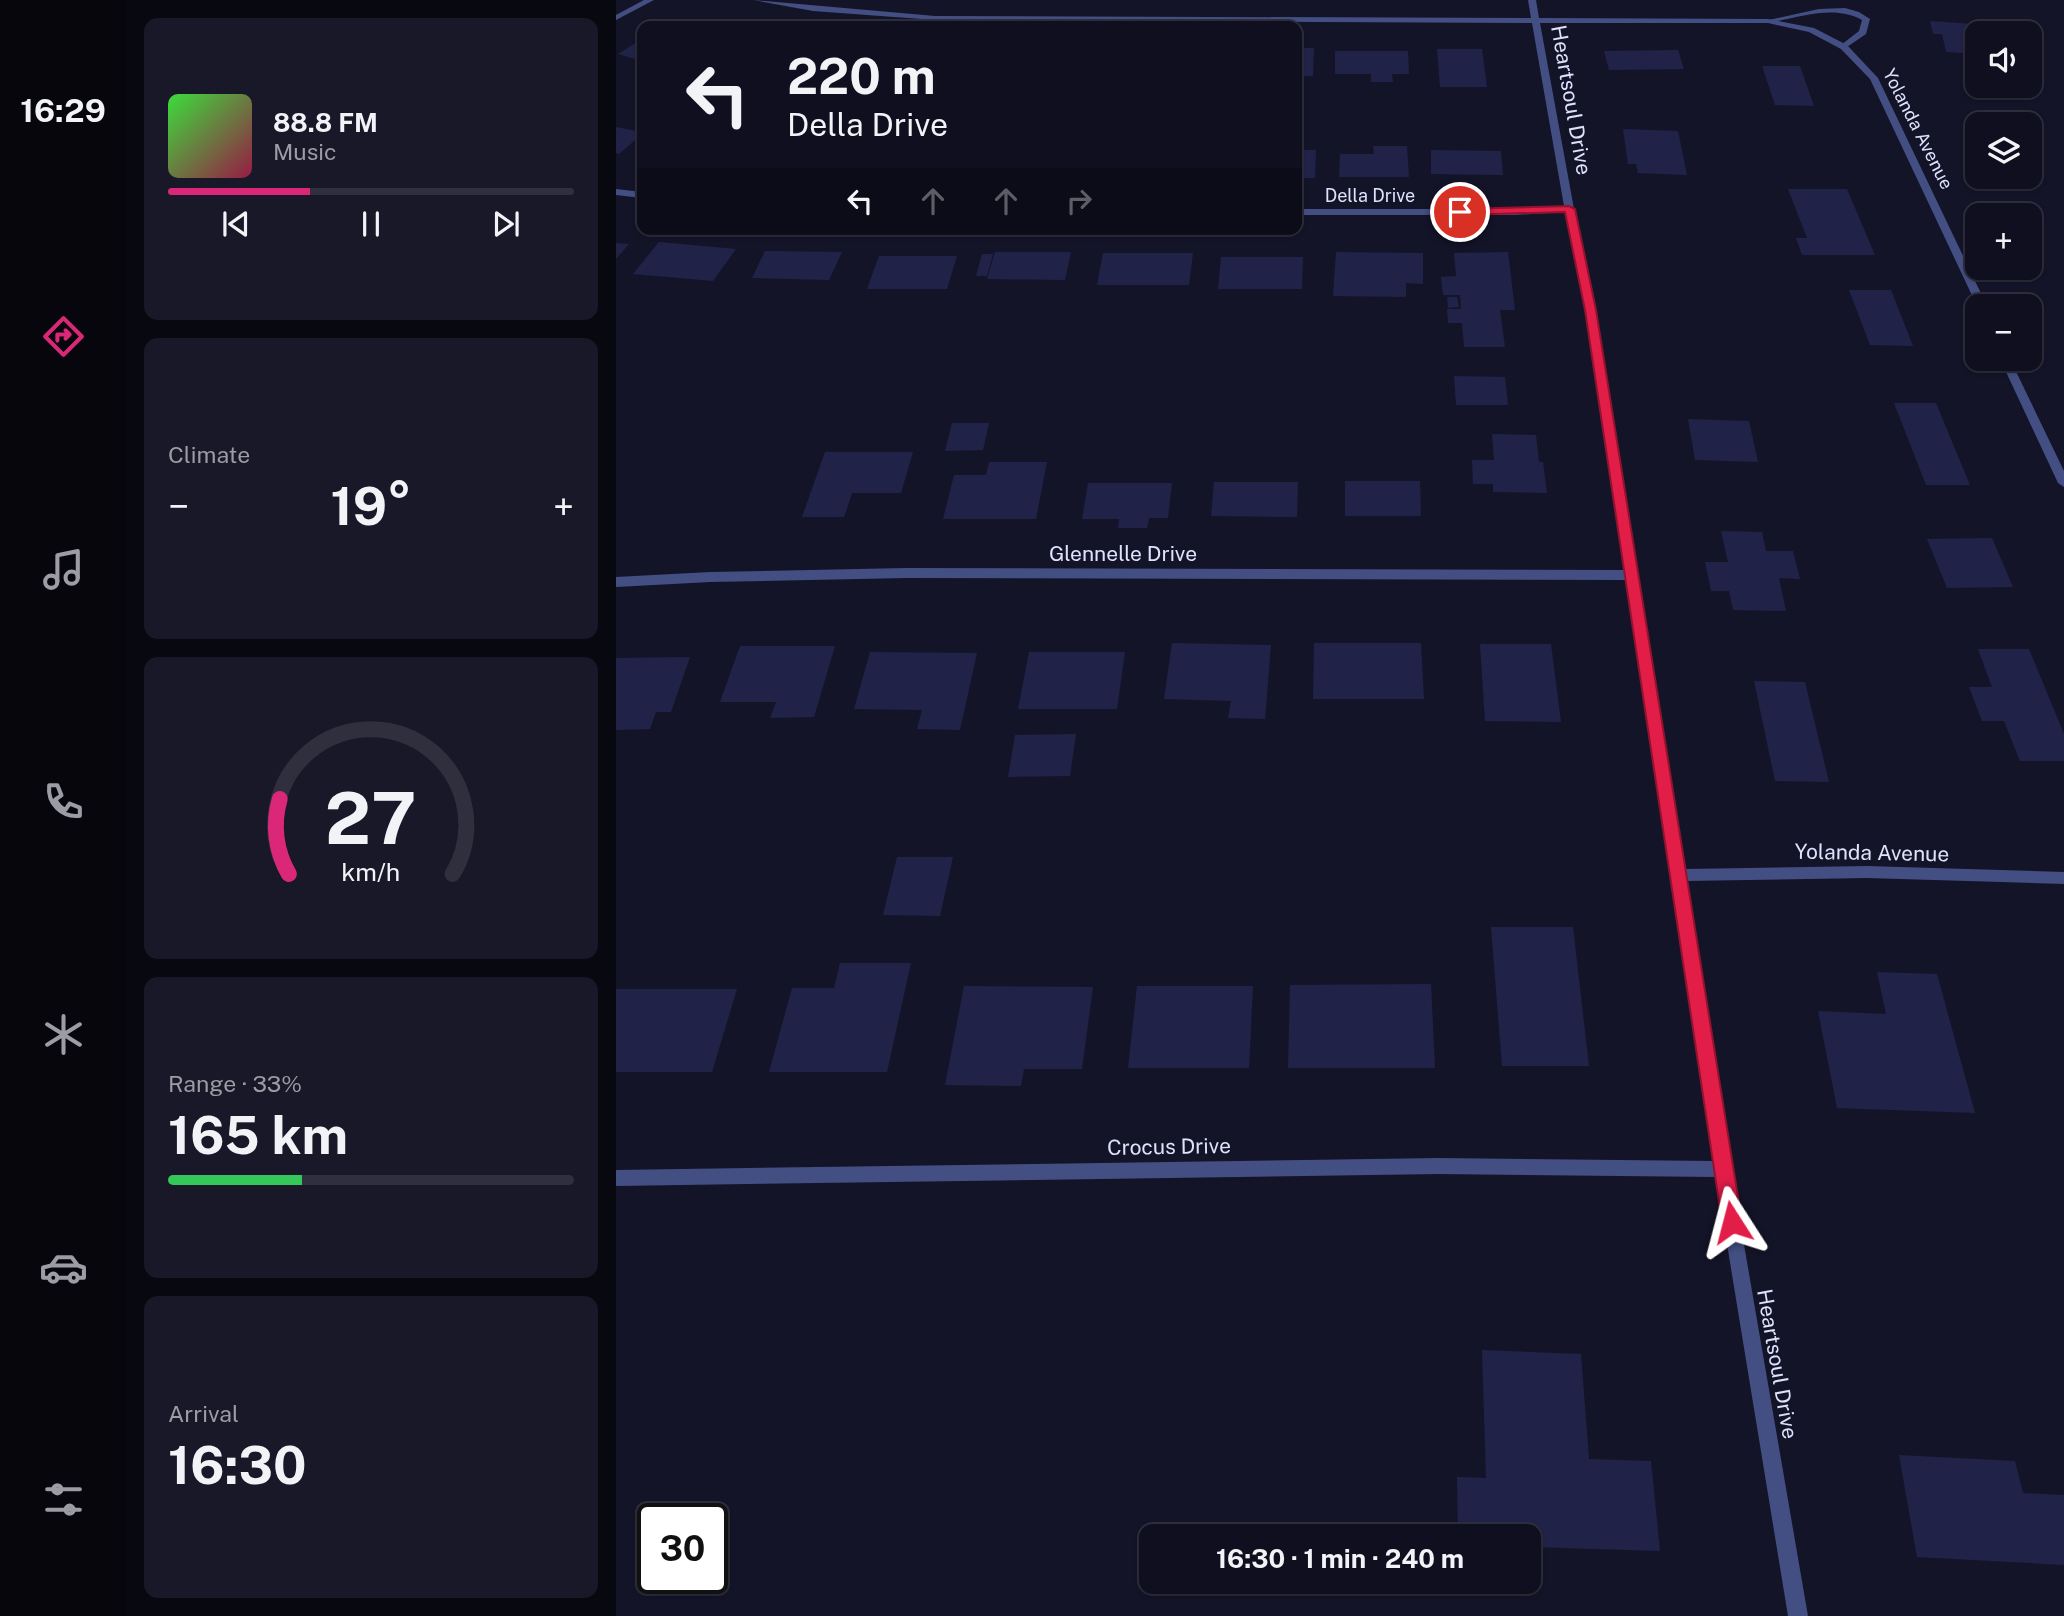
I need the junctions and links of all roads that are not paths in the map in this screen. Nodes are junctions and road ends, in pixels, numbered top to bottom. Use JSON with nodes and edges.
{"nodes":[{"id":1,"x":650,"y":0,"type":"edge"},
{"id":2,"x":757,"y":0,"type":"edge"},
{"id":3,"x":1532,"y":0,"type":"edge"},
{"id":4,"x":616,"y":18,"type":"edge"},
{"id":5,"x":1536,"y":20,"type":"junction"},
{"id":6,"x":1768,"y":21,"type":"junction"},
{"id":7,"x":1844,"y":47,"type":"junction"},
{"id":8,"x":616,"y":192,"type":"edge"},
{"id":9,"x":637,"y":194,"type":"edge"},
{"id":10,"x":1569,"y":209,"type":"junction"},
{"id":11,"x":1302,"y":212,"type":"edge"},
{"id":12,"x":1976,"y":294,"type":"edge"},
{"id":13,"x":2012,"y":371,"type":"edge"},
{"id":14,"x":2064,"y":483,"type":"edge"},
{"id":15,"x":1631,"y":575,"type":"junction"},
{"id":16,"x":616,"y":583,"type":"edge"},
{"id":17,"x":1680,"y":874,"type":"junction"},
{"id":18,"x":2064,"y":878,"type":"edge"},
{"id":19,"x":1723,"y":1169,"type":"junction"},
{"id":20,"x":616,"y":1178,"type":"edge"},
{"id":21,"x":1798,"y":1616,"type":"edge"}],
"edges":[{"from":1,"to":4,"type":"street"},
{"from":2,"to":5,"type":"street"},
{"from":3,"to":5,"type":"street","name":"Heartsoul Drive"},
{"from":5,"to":6,"type":"street"},
{"from":5,"to":10,"type":"street","name":"Heartsoul Drive"},
{"from":6,"to":7,"type":"street","name":"Yolanda Avenue"},
{"from":6,"to":7,"type":"street"},
{"from":7,"to":12,"type":"street","name":"Yolanda Avenue"},
{"from":8,"to":9,"type":"street"},
{"from":10,"to":11,"type":"street","name":"Della Drive"},
{"from":10,"to":15,"type":"street","name":"Heartsoul Drive"},
{"from":13,"to":14,"type":"street"},
{"from":15,"to":16,"type":"street","name":"Glennelle Drive"},
{"from":15,"to":17,"type":"street","name":"Heartsoul Drive"},
{"from":17,"to":18,"type":"street","name":"Yolanda Avenue"},
{"from":17,"to":19,"type":"street","name":"Heartsoul Drive"},
{"from":19,"to":20,"type":"street","name":"Crocus Drive"},
{"from":19,"to":21,"type":"street","name":"Heartsoul Drive"}]}
